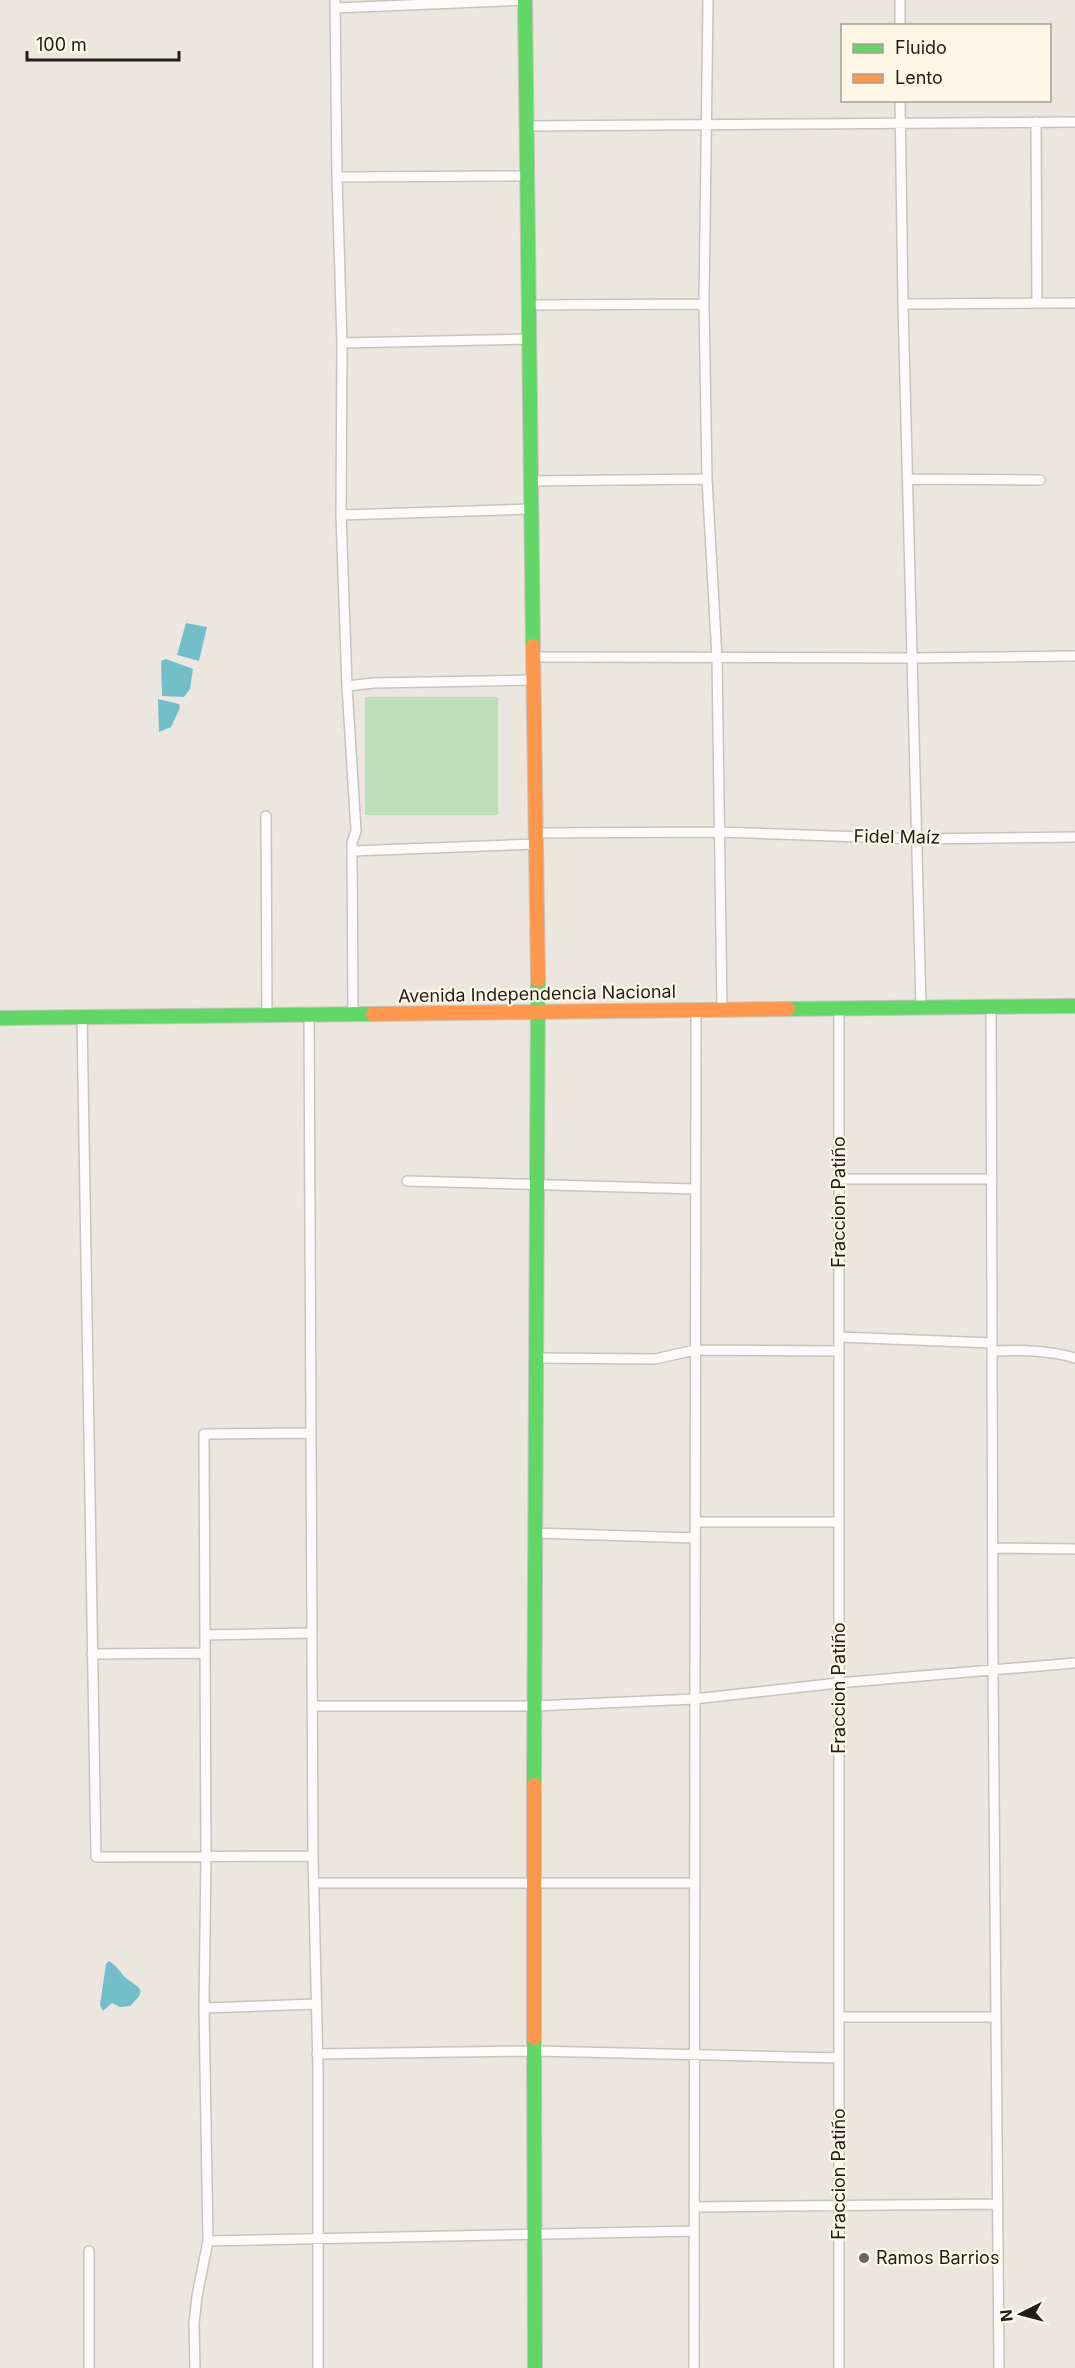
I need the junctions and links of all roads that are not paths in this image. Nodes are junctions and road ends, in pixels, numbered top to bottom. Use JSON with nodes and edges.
{"nodes":[{"id":1,"x":525,"y":0,"type":"edge"},
{"id":2,"x":708,"y":0,"type":"edge"},
{"id":3,"x":900,"y":0,"type":"edge"},
{"id":4,"x":335,"y":4,"type":"edge"},
{"id":5,"x":900,"y":24,"type":"edge"},
{"id":6,"x":900,"y":102,"type":"edge"},
{"id":7,"x":1036,"y":122,"type":"junction"},
{"id":8,"x":1075,"y":122,"type":"edge"},
{"id":9,"x":900,"y":123,"type":"junction"},
{"id":10,"x":526,"y":126,"type":"junction"},
{"id":11,"x":706,"y":126,"type":"junction"},
{"id":12,"x":527,"y":176,"type":"junction"},
{"id":13,"x":337,"y":177,"type":"junction"},
{"id":14,"x":1037,"y":303,"type":"junction"},
{"id":15,"x":1075,"y":303,"type":"edge"},
{"id":16,"x":704,"y":304,"type":"junction"},
{"id":17,"x":903,"y":304,"type":"junction"},
{"id":18,"x":528,"y":305,"type":"junction"},
{"id":19,"x":529,"y":339,"type":"junction"},
{"id":20,"x":342,"y":343,"type":"junction"},
{"id":21,"x":707,"y":479,"type":"junction"},
{"id":22,"x":908,"y":479,"type":"junction"},
{"id":23,"x":1040,"y":480,"type":"dead end"},
{"id":24,"x":531,"y":481,"type":"junction"},
{"id":25,"x":531,"y":509,"type":"junction"},
{"id":26,"x":342,"y":515,"type":"junction"},
{"id":27,"x":1075,"y":656,"type":"edge"},
{"id":28,"x":533,"y":657,"type":"junction"},
{"id":29,"x":717,"y":658,"type":"junction"},
{"id":30,"x":913,"y":658,"type":"junction"},
{"id":31,"x":533,"y":680,"type":"junction"},
{"id":32,"x":346,"y":686,"type":"junction"},
{"id":33,"x":266,"y":816,"type":"dead end"},
{"id":34,"x":719,"y":832,"type":"junction"},
{"id":35,"x":1075,"y":837,"type":"edge"},
{"id":36,"x":535,"y":838,"type":"junction"},
{"id":37,"x":918,"y":839,"type":"junction"},
{"id":38,"x":352,"y":851,"type":"junction"},
{"id":39,"x":1075,"y":1006,"type":"edge"},
{"id":40,"x":991,"y":1007,"type":"junction"},
{"id":41,"x":839,"y":1008,"type":"junction"},
{"id":42,"x":921,"y":1008,"type":"junction"},
{"id":43,"x":696,"y":1010,"type":"junction"},
{"id":44,"x":722,"y":1010,"type":"junction"},
{"id":45,"x":538,"y":1012,"type":"junction"},
{"id":46,"x":309,"y":1014,"type":"junction"},
{"id":47,"x":353,"y":1014,"type":"junction"},
{"id":48,"x":267,"y":1015,"type":"junction"},
{"id":49,"x":82,"y":1017,"type":"junction"},
{"id":50,"x":0,"y":1018,"type":"edge"},
{"id":51,"x":839,"y":1179,"type":"junction"},
{"id":52,"x":992,"y":1179,"type":"junction"},
{"id":53,"x":407,"y":1181,"type":"dead end"},
{"id":54,"x":537,"y":1185,"type":"junction"},
{"id":55,"x":695,"y":1189,"type":"junction"},
{"id":56,"x":839,"y":1337,"type":"junction"},
{"id":57,"x":993,"y":1347,"type":"junction"},
{"id":58,"x":695,"y":1350,"type":"junction"},
{"id":59,"x":839,"y":1351,"type":"junction"},
{"id":60,"x":536,"y":1358,"type":"junction"},
{"id":61,"x":1075,"y":1358,"type":"edge"},
{"id":62,"x":311,"y":1433,"type":"junction"},
{"id":63,"x":694,"y":1522,"type":"junction"},
{"id":64,"x":839,"y":1522,"type":"junction"},
{"id":65,"x":535,"y":1533,"type":"junction"},
{"id":66,"x":695,"y":1538,"type":"junction"},
{"id":67,"x":993,"y":1548,"type":"junction"},
{"id":68,"x":1075,"y":1550,"type":"edge"},
{"id":69,"x":312,"y":1633,"type":"junction"},
{"id":70,"x":205,"y":1635,"type":"junction"},
{"id":71,"x":205,"y":1653,"type":"junction"},
{"id":72,"x":92,"y":1654,"type":"junction"},
{"id":73,"x":1075,"y":1663,"type":"edge"},
{"id":74,"x":993,"y":1670,"type":"junction"},
{"id":75,"x":838,"y":1683,"type":"junction"},
{"id":76,"x":694,"y":1699,"type":"junction"},
{"id":77,"x":312,"y":1706,"type":"junction"},
{"id":78,"x":535,"y":1706,"type":"junction"},
{"id":79,"x":206,"y":1856,"type":"junction"},
{"id":80,"x":313,"y":1856,"type":"junction"},
{"id":81,"x":314,"y":1883,"type":"junction"},
{"id":82,"x":695,"y":1883,"type":"junction"},
{"id":83,"x":534,"y":1884,"type":"junction"},
{"id":84,"x":316,"y":2004,"type":"junction"},
{"id":85,"x":204,"y":2008,"type":"junction"},
{"id":86,"x":839,"y":2017,"type":"junction"},
{"id":87,"x":996,"y":2017,"type":"junction"},
{"id":88,"x":534,"y":2051,"type":"junction"},
{"id":89,"x":317,"y":2054,"type":"junction"},
{"id":90,"x":696,"y":2055,"type":"junction"},
{"id":91,"x":839,"y":2058,"type":"junction"},
{"id":92,"x":997,"y":2204,"type":"junction"},
{"id":93,"x":839,"y":2205,"type":"junction"},
{"id":94,"x":694,"y":2207,"type":"junction"},
{"id":95,"x":694,"y":2231,"type":"junction"},
{"id":96,"x":534,"y":2235,"type":"junction"},
{"id":97,"x":318,"y":2239,"type":"junction"},
{"id":98,"x":208,"y":2241,"type":"junction"},
{"id":99,"x":88,"y":2251,"type":"dead end"},
{"id":100,"x":89,"y":2368,"type":"edge"},
{"id":101,"x":195,"y":2368,"type":"edge"},
{"id":102,"x":318,"y":2368,"type":"edge"},
{"id":103,"x":535,"y":2368,"type":"edge"},
{"id":104,"x":694,"y":2368,"type":"edge"},
{"id":105,"x":839,"y":2368,"type":"edge"},
{"id":106,"x":999,"y":2368,"type":"edge"}],
"edges":[{"from":1,"to":4,"type":"street"},
{"from":1,"to":10,"type":"street"},
{"from":2,"to":11,"type":"street"},
{"from":3,"to":5,"type":"street"},
{"from":4,"to":13,"type":"street"},
{"from":6,"to":9,"type":"street"},
{"from":7,"to":8,"type":"street"},
{"from":7,"to":9,"type":"street"},
{"from":7,"to":14,"type":"street"},
{"from":9,"to":11,"type":"street"},
{"from":9,"to":17,"type":"street"},
{"from":10,"to":11,"type":"street"},
{"from":10,"to":12,"type":"street"},
{"from":11,"to":16,"type":"street"},
{"from":12,"to":13,"type":"street"},
{"from":12,"to":18,"type":"street"},
{"from":13,"to":20,"type":"street"},
{"from":14,"to":15,"type":"street"},
{"from":14,"to":17,"type":"street"},
{"from":16,"to":18,"type":"street"},
{"from":16,"to":21,"type":"street"},
{"from":17,"to":22,"type":"street"},
{"from":18,"to":19,"type":"street"},
{"from":19,"to":20,"type":"street"},
{"from":19,"to":24,"type":"street"},
{"from":20,"to":26,"type":"street"},
{"from":21,"to":24,"type":"street"},
{"from":21,"to":29,"type":"street"},
{"from":22,"to":23,"type":"street"},
{"from":22,"to":30,"type":"street"},
{"from":24,"to":25,"type":"street"},
{"from":25,"to":26,"type":"street"},
{"from":25,"to":28,"type":"street"},
{"from":26,"to":32,"type":"street"},
{"from":27,"to":30,"type":"street"},
{"from":28,"to":29,"type":"street"},
{"from":28,"to":31,"type":"street"},
{"from":29,"to":30,"type":"street"},
{"from":29,"to":34,"type":"street"},
{"from":30,"to":37,"type":"street"},
{"from":31,"to":32,"type":"street"},
{"from":31,"to":36,"type":"street"},
{"from":32,"to":38,"type":"street"},
{"from":33,"to":48,"type":"street"},
{"from":34,"to":36,"type":"street","name":"Fidel Maíz"},
{"from":34,"to":37,"type":"street","name":"Fidel Maíz"},
{"from":34,"to":44,"type":"street"},
{"from":35,"to":37,"type":"street","name":"Fidel Maíz"},
{"from":36,"to":38,"type":"street","name":"Fidel Maíz"},
{"from":36,"to":45,"type":"street"},
{"from":37,"to":42,"type":"street"},
{"from":38,"to":47,"type":"street"},
{"from":39,"to":40,"type":"street","name":"Avenida Independencia Nacional"},
{"from":40,"to":42,"type":"street","name":"Avenida Independencia Nacional"},
{"from":40,"to":52,"type":"street"},
{"from":41,"to":42,"type":"street","name":"Avenida Independencia Nacional"},
{"from":41,"to":44,"type":"street","name":"Avenida Independencia Nacional"},
{"from":41,"to":51,"type":"street","name":"Fraccion Patiño"},
{"from":43,"to":44,"type":"street","name":"Avenida Independencia Nacional"},
{"from":43,"to":45,"type":"street","name":"Avenida Independencia Nacional"},
{"from":43,"to":55,"type":"street"},
{"from":45,"to":47,"type":"street","name":"Avenida Independencia Nacional"},
{"from":45,"to":54,"type":"street"},
{"from":46,"to":47,"type":"street","name":"Avenida Independencia Nacional"},
{"from":46,"to":48,"type":"street","name":"Avenida Independencia Nacional"},
{"from":46,"to":62,"type":"street"},
{"from":48,"to":49,"type":"street","name":"Avenida Independencia Nacional"},
{"from":49,"to":50,"type":"street","name":"Avenida Independencia Nacional"},
{"from":49,"to":72,"type":"street"},
{"from":51,"to":52,"type":"street"},
{"from":51,"to":56,"type":"street","name":"Fraccion Patiño"},
{"from":52,"to":57,"type":"street"},
{"from":53,"to":54,"type":"street"},
{"from":54,"to":55,"type":"street"},
{"from":54,"to":60,"type":"street"},
{"from":55,"to":58,"type":"street"},
{"from":56,"to":57,"type":"street"},
{"from":56,"to":59,"type":"street","name":"Fraccion Patiño"},
{"from":57,"to":61,"type":"street"},
{"from":57,"to":67,"type":"street"},
{"from":58,"to":59,"type":"street"},
{"from":58,"to":60,"type":"street"},
{"from":58,"to":63,"type":"street"},
{"from":59,"to":64,"type":"street","name":"Fraccion Patiño"},
{"from":60,"to":65,"type":"street"},
{"from":62,"to":69,"type":"street"},
{"from":62,"to":70,"type":"street"},
{"from":63,"to":64,"type":"street"},
{"from":63,"to":66,"type":"street"},
{"from":64,"to":75,"type":"street","name":"Fraccion Patiño"},
{"from":65,"to":66,"type":"street"},
{"from":65,"to":78,"type":"street"},
{"from":66,"to":76,"type":"street"},
{"from":67,"to":68,"type":"street"},
{"from":67,"to":74,"type":"street"},
{"from":69,"to":70,"type":"street"},
{"from":69,"to":77,"type":"street"},
{"from":70,"to":71,"type":"street"},
{"from":71,"to":72,"type":"street"},
{"from":71,"to":79,"type":"street"},
{"from":72,"to":79,"type":"street"},
{"from":73,"to":74,"type":"street"},
{"from":74,"to":75,"type":"street"},
{"from":74,"to":87,"type":"street"},
{"from":75,"to":76,"type":"street"},
{"from":75,"to":86,"type":"street","name":"Fraccion Patiño"},
{"from":76,"to":78,"type":"street"},
{"from":76,"to":82,"type":"street"},
{"from":77,"to":78,"type":"street"},
{"from":77,"to":80,"type":"street"},
{"from":78,"to":83,"type":"street"},
{"from":79,"to":80,"type":"street"},
{"from":79,"to":85,"type":"street"},
{"from":80,"to":81,"type":"street"},
{"from":81,"to":83,"type":"street"},
{"from":81,"to":84,"type":"street"},
{"from":82,"to":83,"type":"street"},
{"from":82,"to":90,"type":"street"},
{"from":83,"to":88,"type":"street"},
{"from":84,"to":85,"type":"street"},
{"from":84,"to":89,"type":"street"},
{"from":85,"to":98,"type":"street"},
{"from":86,"to":87,"type":"street"},
{"from":86,"to":91,"type":"street","name":"Fraccion Patiño"},
{"from":87,"to":92,"type":"street"},
{"from":88,"to":89,"type":"street"},
{"from":88,"to":90,"type":"street"},
{"from":88,"to":96,"type":"street"},
{"from":89,"to":97,"type":"street"},
{"from":90,"to":91,"type":"street"},
{"from":90,"to":94,"type":"street"},
{"from":91,"to":93,"type":"street","name":"Fraccion Patiño"},
{"from":92,"to":93,"type":"street"},
{"from":92,"to":106,"type":"street"},
{"from":93,"to":94,"type":"street"},
{"from":93,"to":105,"type":"street","name":"Fraccion Patiño"},
{"from":94,"to":95,"type":"street"},
{"from":95,"to":96,"type":"street"},
{"from":95,"to":104,"type":"street"},
{"from":96,"to":97,"type":"street"},
{"from":96,"to":103,"type":"street"},
{"from":97,"to":98,"type":"street"},
{"from":97,"to":102,"type":"street"},
{"from":98,"to":101,"type":"street"},
{"from":99,"to":100,"type":"street"}]}
